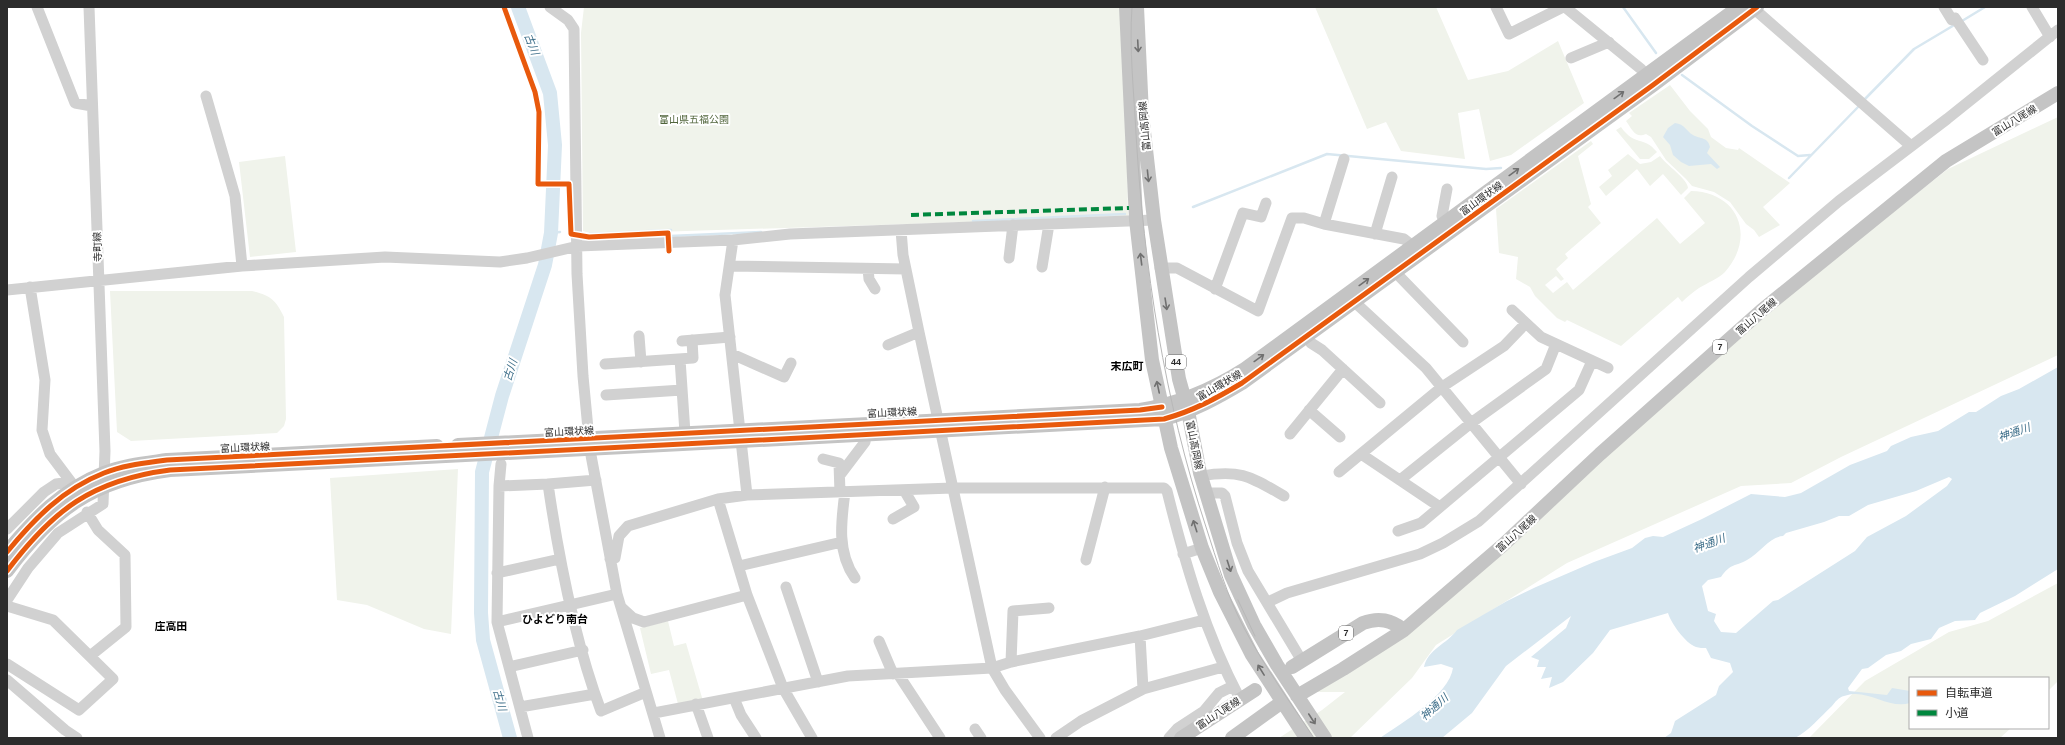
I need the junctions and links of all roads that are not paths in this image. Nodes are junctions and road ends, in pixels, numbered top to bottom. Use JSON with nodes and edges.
{"nodes":[{"id":1,"x":37,"y":7,"type":"edge"},
{"id":2,"x":89,"y":7,"type":"edge"},
{"id":3,"x":550,"y":7,"type":"edge"},
{"id":4,"x":1126,"y":7,"type":"edge"},
{"id":5,"x":1136,"y":7,"type":"edge"},
{"id":6,"x":1496,"y":7,"type":"edge"},
{"id":7,"x":1564,"y":7,"type":"edge"},
{"id":8,"x":1739,"y":7,"type":"edge"},
{"id":9,"x":1944,"y":7,"type":"edge"},
{"id":10,"x":2032,"y":7,"type":"edge"},
{"id":11,"x":1754,"y":8,"type":"edge"},
{"id":12,"x":2054,"y":34,"type":"edge"},
{"id":13,"x":1609,"y":42,"type":"junction"},
{"id":14,"x":1570,"y":58,"type":"dead end"},
{"id":15,"x":1983,"y":60,"type":"dead end"},
{"id":16,"x":1649,"y":80,"type":"junction"},
{"id":17,"x":2058,"y":93,"type":"edge"},
{"id":18,"x":206,"y":96,"type":"dead end"},
{"id":19,"x":92,"y":106,"type":"junction"},
{"id":20,"x":1911,"y":146,"type":"junction"},
{"id":21,"x":1344,"y":159,"type":"dead end"},
{"id":22,"x":1392,"y":177,"type":"dead end"},
{"id":23,"x":1447,"y":189,"type":"dead end"},
{"id":24,"x":1266,"y":203,"type":"dead end"},
{"id":25,"x":1136,"y":220,"type":"junction"},
{"id":26,"x":1154,"y":220,"type":"junction"},
{"id":27,"x":1445,"y":222,"type":"junction"},
{"id":28,"x":1049,"y":224,"type":"junction"},
{"id":29,"x":1324,"y":224,"type":"junction"},
{"id":30,"x":1013,"y":225,"type":"junction"},
{"id":31,"x":901,"y":230,"type":"junction"},
{"id":32,"x":1375,"y":234,"type":"junction"},
{"id":33,"x":733,"y":240,"type":"junction"},
{"id":34,"x":574,"y":247,"type":"junction"},
{"id":35,"x":1416,"y":251,"type":"junction"},
{"id":36,"x":1009,"y":258,"type":"dead end"},
{"id":37,"x":242,"y":266,"type":"junction"},
{"id":38,"x":730,"y":266,"type":"junction"},
{"id":39,"x":1042,"y":268,"type":"dead end"},
{"id":40,"x":1160,"y":268,"type":"junction"},
{"id":41,"x":1393,"y":268,"type":"junction"},
{"id":42,"x":868,"y":269,"type":"junction"},
{"id":43,"x":906,"y":269,"type":"junction"},
{"id":44,"x":99,"y":280,"type":"junction"},
{"id":45,"x":30,"y":287,"type":"junction"},
{"id":46,"x":875,"y":289,"type":"dead end"},
{"id":47,"x":1215,"y":289,"type":"junction"},
{"id":48,"x":7,"y":290,"type":"edge"},
{"id":49,"x":1352,"y":297,"type":"junction"},
{"id":50,"x":1512,"y":310,"type":"dead end"},
{"id":51,"x":1526,"y":323,"type":"junction"},
{"id":52,"x":919,"y":332,"type":"junction"},
{"id":53,"x":1304,"y":332,"type":"junction"},
{"id":54,"x":639,"y":336,"type":"dead end"},
{"id":55,"x":730,"y":337,"type":"junction"},
{"id":56,"x":1463,"y":342,"type":"dead end"},
{"id":57,"x":1556,"y":344,"type":"junction"},
{"id":58,"x":888,"y":345,"type":"dead end"},
{"id":59,"x":732,"y":354,"type":"junction"},
{"id":60,"x":680,"y":359,"type":"junction"},
{"id":61,"x":1592,"y":360,"type":"junction"},
{"id":62,"x":641,"y":362,"type":"junction"},
{"id":63,"x":791,"y":363,"type":"dead end"},
{"id":64,"x":605,"y":364,"type":"dead end"},
{"id":65,"x":1608,"y":368,"type":"dead end"},
{"id":66,"x":1343,"y":369,"type":"junction"},
{"id":67,"x":1442,"y":387,"type":"junction"},
{"id":68,"x":682,"y":390,"type":"junction"},
{"id":69,"x":606,"y":395,"type":"dead end"},
{"id":70,"x":1380,"y":403,"type":"dead end"},
{"id":71,"x":1187,"y":406,"type":"junction"},
{"id":72,"x":1309,"y":410,"type":"junction"},
{"id":73,"x":1163,"y":413,"type":"junction"},
{"id":74,"x":1471,"y":423,"type":"junction"},
{"id":75,"x":939,"y":425,"type":"junction"},
{"id":76,"x":685,"y":433,"type":"junction"},
{"id":77,"x":1290,"y":434,"type":"dead end"},
{"id":78,"x":866,"y":435,"type":"junction"},
{"id":79,"x":741,"y":436,"type":"junction"},
{"id":80,"x":1340,"y":437,"type":"dead end"},
{"id":81,"x":589,"y":444,"type":"junction"},
{"id":82,"x":471,"y":449,"type":"junction"},
{"id":83,"x":501,"y":454,"type":"junction"},
{"id":84,"x":1361,"y":454,"type":"junction"},
{"id":85,"x":1499,"y":458,"type":"junction"},
{"id":86,"x":823,"y":459,"type":"dead end"},
{"id":87,"x":1339,"y":472,"type":"dead end"},
{"id":88,"x":104,"y":473,"type":"junction"},
{"id":89,"x":840,"y":474,"type":"junction"},
{"id":90,"x":1201,"y":476,"type":"junction"},
{"id":91,"x":596,"y":480,"type":"junction"},
{"id":92,"x":1400,"y":480,"type":"junction"},
{"id":93,"x":548,"y":484,"type":"junction"},
{"id":94,"x":1521,"y":484,"type":"junction"},
{"id":95,"x":499,"y":486,"type":"junction"},
{"id":96,"x":1105,"y":487,"type":"junction"},
{"id":97,"x":104,"y":488,"type":"junction"},
{"id":98,"x":953,"y":488,"type":"junction"},
{"id":99,"x":904,"y":490,"type":"junction"},
{"id":100,"x":842,"y":493,"type":"junction"},
{"id":101,"x":1206,"y":493,"type":"junction"},
{"id":102,"x":747,"y":495,"type":"junction"},
{"id":103,"x":1284,"y":496,"type":"dead end"},
{"id":104,"x":718,"y":499,"type":"junction"},
{"id":105,"x":1440,"y":507,"type":"junction"},
{"id":106,"x":87,"y":512,"type":"junction"},
{"id":107,"x":893,"y":519,"type":"dead end"},
{"id":108,"x":7,"y":529,"type":"edge"},
{"id":109,"x":1398,"y":531,"type":"dead end"},
{"id":110,"x":842,"y":542,"type":"junction"},
{"id":111,"x":1202,"y":548,"type":"junction"},
{"id":112,"x":1183,"y":554,"type":"junction"},
{"id":113,"x":560,"y":559,"type":"junction"},
{"id":114,"x":610,"y":559,"type":"junction"},
{"id":115,"x":1086,"y":560,"type":"dead end"},
{"id":116,"x":10,"y":561,"type":"edge"},
{"id":117,"x":739,"y":566,"type":"junction"},
{"id":118,"x":497,"y":572,"type":"junction"},
{"id":119,"x":855,"y":578,"type":"dead end"},
{"id":120,"x":786,"y":587,"type":"dead end"},
{"id":121,"x":617,"y":594,"type":"junction"},
{"id":122,"x":747,"y":595,"type":"junction"},
{"id":123,"x":7,"y":600,"type":"edge"},
{"id":124,"x":1268,"y":602,"type":"junction"},
{"id":125,"x":570,"y":605,"type":"junction"},
{"id":126,"x":7,"y":606,"type":"edge"},
{"id":127,"x":621,"y":606,"type":"junction"},
{"id":128,"x":1050,"y":608,"type":"dead end"},
{"id":129,"x":1204,"y":620,"type":"junction"},
{"id":130,"x":497,"y":622,"type":"junction"},
{"id":131,"x":1404,"y":630,"type":"junction"},
{"id":132,"x":1140,"y":636,"type":"junction"},
{"id":133,"x":879,"y":641,"type":"dead end"},
{"id":134,"x":583,"y":650,"type":"junction"},
{"id":135,"x":90,"y":656,"type":"junction"},
{"id":136,"x":1011,"y":662,"type":"junction"},
{"id":137,"x":7,"y":664,"type":"edge"},
{"id":138,"x":1297,"y":664,"type":"joint"},
{"id":139,"x":509,"y":667,"type":"junction"},
{"id":140,"x":1223,"y":667,"type":"junction"},
{"id":141,"x":992,"y":668,"type":"junction"},
{"id":142,"x":895,"y":674,"type":"junction"},
{"id":143,"x":7,"y":680,"type":"edge"},
{"id":144,"x":818,"y":682,"type":"junction"},
{"id":145,"x":1233,"y":686,"type":"junction"},
{"id":146,"x":783,"y":688,"type":"junction"},
{"id":147,"x":1143,"y":689,"type":"junction"},
{"id":148,"x":1255,"y":690,"type":"dead end"},
{"id":149,"x":646,"y":692,"type":"junction"},
{"id":150,"x":595,"y":694,"type":"junction"},
{"id":151,"x":734,"y":698,"type":"junction"},
{"id":152,"x":1298,"y":698,"type":"junction"},
{"id":153,"x":1240,"y":699,"type":"junction"},
{"id":154,"x":696,"y":704,"type":"junction"},
{"id":155,"x":1284,"y":705,"type":"junction"},
{"id":156,"x":520,"y":707,"type":"junction"},
{"id":157,"x":654,"y":713,"type":"junction"},
{"id":158,"x":77,"y":738,"type":"edge"},
{"id":159,"x":528,"y":738,"type":"edge"},
{"id":160,"x":660,"y":738,"type":"edge"},
{"id":161,"x":708,"y":738,"type":"edge"},
{"id":162,"x":756,"y":738,"type":"edge"},
{"id":163,"x":811,"y":738,"type":"edge"},
{"id":164,"x":940,"y":738,"type":"edge"},
{"id":165,"x":1040,"y":738,"type":"edge"},
{"id":166,"x":1056,"y":738,"type":"edge"},
{"id":167,"x":1169,"y":738,"type":"edge"},
{"id":168,"x":1181,"y":738,"type":"edge"},
{"id":169,"x":1232,"y":738,"type":"edge"},
{"id":170,"x":1306,"y":738,"type":"edge"},
{"id":171,"x":1325,"y":738,"type":"edge"}],
"edges":[{"from":1,"to":19,"type":"street"},
{"from":2,"to":19,"type":"street","name":"寺町線"},
{"from":3,"to":34,"type":"street"},
{"from":4,"to":25,"type":"main road","name":"富山高岡線","number":"44"},
{"from":5,"to":26,"type":"main road","name":"富山高岡線","number":"44","one_way":true},
{"from":6,"to":7,"type":"street"},
{"from":7,"to":13,"type":"street"},
{"from":8,"to":16,"type":"main road","name":"富山環状線"},
{"from":9,"to":15,"type":"street"},
{"from":10,"to":12,"type":"street"},
{"from":11,"to":16,"type":"main road","name":"富山環状線"},
{"from":11,"to":20,"type":"street"},
{"from":12,"to":20,"type":"street"},
{"from":13,"to":14,"type":"street"},
{"from":13,"to":16,"type":"street"},
{"from":27,"to":16,"type":"main road","name":"富山環状線","one_way":true},
{"from":16,"to":35,"type":"main road","name":"富山環状線"},
{"from":17,"to":131,"type":"main road","name":"富山八尾線","number":"7"},
{"from":18,"to":37,"type":"street"},
{"from":19,"to":44,"type":"street","name":"寺町線"},
{"from":20,"to":94,"type":"street"},
{"from":21,"to":29,"type":"street"},
{"from":22,"to":32,"type":"street"},
{"from":23,"to":27,"type":"street"},
{"from":24,"to":47,"type":"street"},
{"from":25,"to":26,"type":"street"},
{"from":25,"to":28,"type":"street"},
{"from":73,"to":25,"type":"main road","name":"富山高岡線","number":"44","one_way":true},
{"from":26,"to":40,"type":"main road","name":"富山高岡線","number":"44"},
{"from":27,"to":35,"type":"main road","name":"富山環状線"},
{"from":28,"to":30,"type":"street"},
{"from":28,"to":39,"type":"street"},
{"from":29,"to":32,"type":"street"},
{"from":29,"to":47,"type":"street"},
{"from":30,"to":31,"type":"street"},
{"from":30,"to":36,"type":"street"},
{"from":31,"to":33,"type":"street"},
{"from":31,"to":43,"type":"street"},
{"from":32,"to":35,"type":"street"},
{"from":33,"to":34,"type":"street"},
{"from":33,"to":38,"type":"street"},
{"from":34,"to":37,"type":"street"},
{"from":34,"to":81,"type":"street"},
{"from":35,"to":41,"type":"main road","name":"富山環状線"},
{"from":37,"to":44,"type":"street"},
{"from":38,"to":42,"type":"street"},
{"from":38,"to":55,"type":"street"},
{"from":40,"to":47,"type":"street"},
{"from":40,"to":71,"type":"main road","name":"富山高岡線","number":"44","one_way":true},
{"from":41,"to":49,"type":"main road","name":"富山環状線"},
{"from":41,"to":56,"type":"street"},
{"from":42,"to":43,"type":"street"},
{"from":42,"to":46,"type":"street"},
{"from":43,"to":52,"type":"street"},
{"from":44,"to":45,"type":"street"},
{"from":44,"to":88,"type":"street","name":"寺町線"},
{"from":45,"to":48,"type":"street"},
{"from":45,"to":108,"type":"street"},
{"from":49,"to":53,"type":"main road","name":"富山環状線"},
{"from":49,"to":67,"type":"street"},
{"from":50,"to":51,"type":"street"},
{"from":51,"to":57,"type":"street"},
{"from":51,"to":67,"type":"street"},
{"from":52,"to":58,"type":"street"},
{"from":52,"to":75,"type":"street"},
{"from":53,"to":66,"type":"street"},
{"from":53,"to":71,"type":"main road","name":"富山環状線"},
{"from":54,"to":62,"type":"street"},
{"from":55,"to":59,"type":"street"},
{"from":55,"to":60,"type":"street"},
{"from":57,"to":61,"type":"street"},
{"from":57,"to":74,"type":"street"},
{"from":59,"to":63,"type":"street"},
{"from":59,"to":79,"type":"street"},
{"from":60,"to":62,"type":"street"},
{"from":60,"to":68,"type":"street"},
{"from":61,"to":65,"type":"street"},
{"from":61,"to":85,"type":"street"},
{"from":62,"to":64,"type":"street"},
{"from":66,"to":70,"type":"street"},
{"from":66,"to":72,"type":"street"},
{"from":67,"to":74,"type":"street"},
{"from":67,"to":84,"type":"street"},
{"from":68,"to":69,"type":"street"},
{"from":68,"to":76,"type":"street"},
{"from":71,"to":73,"type":"main road","name":"富山環状線"},
{"from":71,"to":90,"type":"main road","name":"富山高岡線","number":"44"},
{"from":72,"to":77,"type":"street"},
{"from":72,"to":80,"type":"street"},
{"from":73,"to":75,"type":"main road","name":"富山環状線"},
{"from":111,"to":73,"type":"main road","name":"富山高岡線","number":"44","one_way":true},
{"from":74,"to":85,"type":"street"},
{"from":74,"to":92,"type":"street"},
{"from":75,"to":78,"type":"main road","name":"富山環状線"},
{"from":75,"to":79,"type":"main road","name":"富山環状線"},
{"from":75,"to":98,"type":"street"},
{"from":76,"to":79,"type":"main road","name":"富山環状線"},
{"from":76,"to":81,"type":"main road","name":"富山環状線"},
{"from":78,"to":79,"type":"main road","name":"富山環状線"},
{"from":78,"to":89,"type":"street"},
{"from":79,"to":81,"type":"main road","name":"富山環状線"},
{"from":79,"to":102,"type":"street"},
{"from":81,"to":83,"type":"main road","name":"富山環状線"},
{"from":81,"to":91,"type":"street"},
{"from":82,"to":83,"type":"main road","name":"富山環状線"},
{"from":82,"to":88,"type":"main road","name":"富山環状線"},
{"from":82,"to":97,"type":"main road","name":"富山環状線"},
{"from":83,"to":95,"type":"street"},
{"from":84,"to":87,"type":"street"},
{"from":84,"to":92,"type":"street"},
{"from":85,"to":94,"type":"street"},
{"from":85,"to":105,"type":"street"},
{"from":86,"to":89,"type":"street"},
{"from":88,"to":97,"type":"street","name":"寺町線"},
{"from":88,"to":116,"type":"main road","name":"富山環状線"},
{"from":89,"to":100,"type":"street"},
{"from":90,"to":101,"type":"main road","name":"富山高岡線","number":"44"},
{"from":90,"to":103,"type":"street"},
{"from":91,"to":93,"type":"street"},
{"from":91,"to":114,"type":"street"},
{"from":92,"to":105,"type":"street"},
{"from":93,"to":95,"type":"street"},
{"from":93,"to":113,"type":"street"},
{"from":94,"to":124,"type":"street"},
{"from":95,"to":118,"type":"street"},
{"from":96,"to":98,"type":"street"},
{"from":96,"to":112,"type":"street"},
{"from":96,"to":115,"type":"street"},
{"from":97,"to":106,"type":"street","name":"寺町線"},
{"from":97,"to":116,"type":"main road","name":"富山環状線"},
{"from":98,"to":99,"type":"street"},
{"from":98,"to":141,"type":"street"},
{"from":99,"to":100,"type":"street"},
{"from":99,"to":107,"type":"street"},
{"from":100,"to":102,"type":"street"},
{"from":100,"to":110,"type":"street"},
{"from":101,"to":124,"type":"street"},
{"from":101,"to":152,"type":"main road","name":"富山高岡線","number":"44","one_way":true},
{"from":102,"to":104,"type":"street"},
{"from":104,"to":114,"type":"street"},
{"from":104,"to":117,"type":"street"},
{"from":105,"to":109,"type":"street"},
{"from":106,"to":123,"type":"street"},
{"from":106,"to":135,"type":"street"},
{"from":110,"to":117,"type":"street"},
{"from":110,"to":119,"type":"street"},
{"from":111,"to":112,"type":"street"},
{"from":155,"to":111,"type":"main road","name":"富山高岡線","number":"44","one_way":true},
{"from":112,"to":129,"type":"street"},
{"from":113,"to":118,"type":"street"},
{"from":113,"to":125,"type":"street"},
{"from":114,"to":121,"type":"street"},
{"from":117,"to":122,"type":"street"},
{"from":118,"to":130,"type":"street"},
{"from":120,"to":144,"type":"street"},
{"from":121,"to":125,"type":"street"},
{"from":121,"to":127,"type":"street"},
{"from":122,"to":127,"type":"street"},
{"from":122,"to":146,"type":"street"},
{"from":124,"to":138,"type":"street"},
{"from":125,"to":130,"type":"street"},
{"from":125,"to":134,"type":"street"},
{"from":126,"to":135,"type":"street"},
{"from":127,"to":149,"type":"street"},
{"from":128,"to":136,"type":"street"},
{"from":129,"to":132,"type":"street"},
{"from":129,"to":140,"type":"street"},
{"from":130,"to":139,"type":"street"},
{"from":131,"to":138,"type":"main road","number":"7"},
{"from":131,"to":152,"type":"main road","name":"富山八尾線","number":"7"},
{"from":132,"to":136,"type":"street"},
{"from":132,"to":147,"type":"street"},
{"from":133,"to":142,"type":"street"},
{"from":134,"to":139,"type":"street"},
{"from":134,"to":150,"type":"street"},
{"from":135,"to":137,"type":"street"},
{"from":136,"to":141,"type":"street"},
{"from":139,"to":156,"type":"street"},
{"from":140,"to":145,"type":"street"},
{"from":140,"to":147,"type":"street"},
{"from":141,"to":142,"type":"street"},
{"from":141,"to":165,"type":"street"},
{"from":142,"to":144,"type":"street"},
{"from":142,"to":164,"type":"street"},
{"from":143,"to":158,"type":"street"},
{"from":144,"to":146,"type":"street"},
{"from":145,"to":153,"type":"street"},
{"from":145,"to":167,"type":"street"},
{"from":146,"to":151,"type":"street"},
{"from":146,"to":163,"type":"street"},
{"from":147,"to":166,"type":"street"},
{"from":148,"to":153,"type":"main road","name":"富山八尾線"},
{"from":149,"to":150,"type":"street"},
{"from":149,"to":157,"type":"street"},
{"from":150,"to":156,"type":"street"},
{"from":151,"to":154,"type":"street"},
{"from":151,"to":162,"type":"street"},
{"from":152,"to":171,"type":"main road","name":"富山高岡線","number":"44","one_way":true},
{"from":153,"to":168,"type":"main road","name":"富山八尾線"},
{"from":154,"to":157,"type":"street"},
{"from":154,"to":161,"type":"street"},
{"from":155,"to":169,"type":"main road"},
{"from":155,"to":170,"type":"main road","name":"富山高岡線","number":"44"},
{"from":156,"to":159,"type":"street"},
{"from":157,"to":160,"type":"street"}]}
